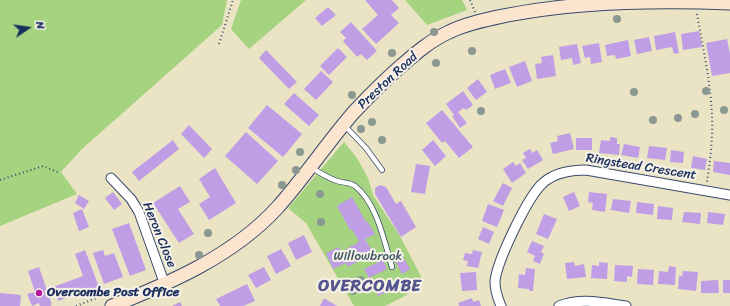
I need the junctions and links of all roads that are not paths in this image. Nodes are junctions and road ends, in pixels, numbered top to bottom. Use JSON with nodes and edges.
{"nodes":[{"id":1,"x":730,"y":3,"type":"edge"},
{"id":2,"x":344,"y":125,"type":"junction"},
{"id":3,"x":310,"y":168,"type":"junction"},
{"id":4,"x":382,"y":170,"type":"dead end"},
{"id":5,"x":111,"y":178,"type":"dead end"},
{"id":6,"x":730,"y":195,"type":"edge"},
{"id":7,"x":392,"y":267,"type":"dead end"},
{"id":8,"x":165,"y":284,"type":"junction"},
{"id":9,"x":112,"y":306,"type":"edge"},
{"id":10,"x":501,"y":306,"type":"edge"},
{"id":11,"x":559,"y":306,"type":"edge"},
{"id":12,"x":626,"y":306,"type":"edge"}],
"edges":[{"from":1,"to":2,"type":"main road","name":"Preston Road"},
{"from":2,"to":3,"type":"main road","name":"Preston Road"},
{"from":2,"to":4,"type":"lane"},
{"from":3,"to":7,"type":"lane"},
{"from":3,"to":8,"type":"main road","name":"Preston Road"},
{"from":5,"to":8,"type":"street","name":"Heron Close"},
{"from":6,"to":10,"type":"street","name":"Ringstead Crescent"},
{"from":8,"to":9,"type":"main road","name":"Preston Road"},
{"from":11,"to":12,"type":"street"}]}
